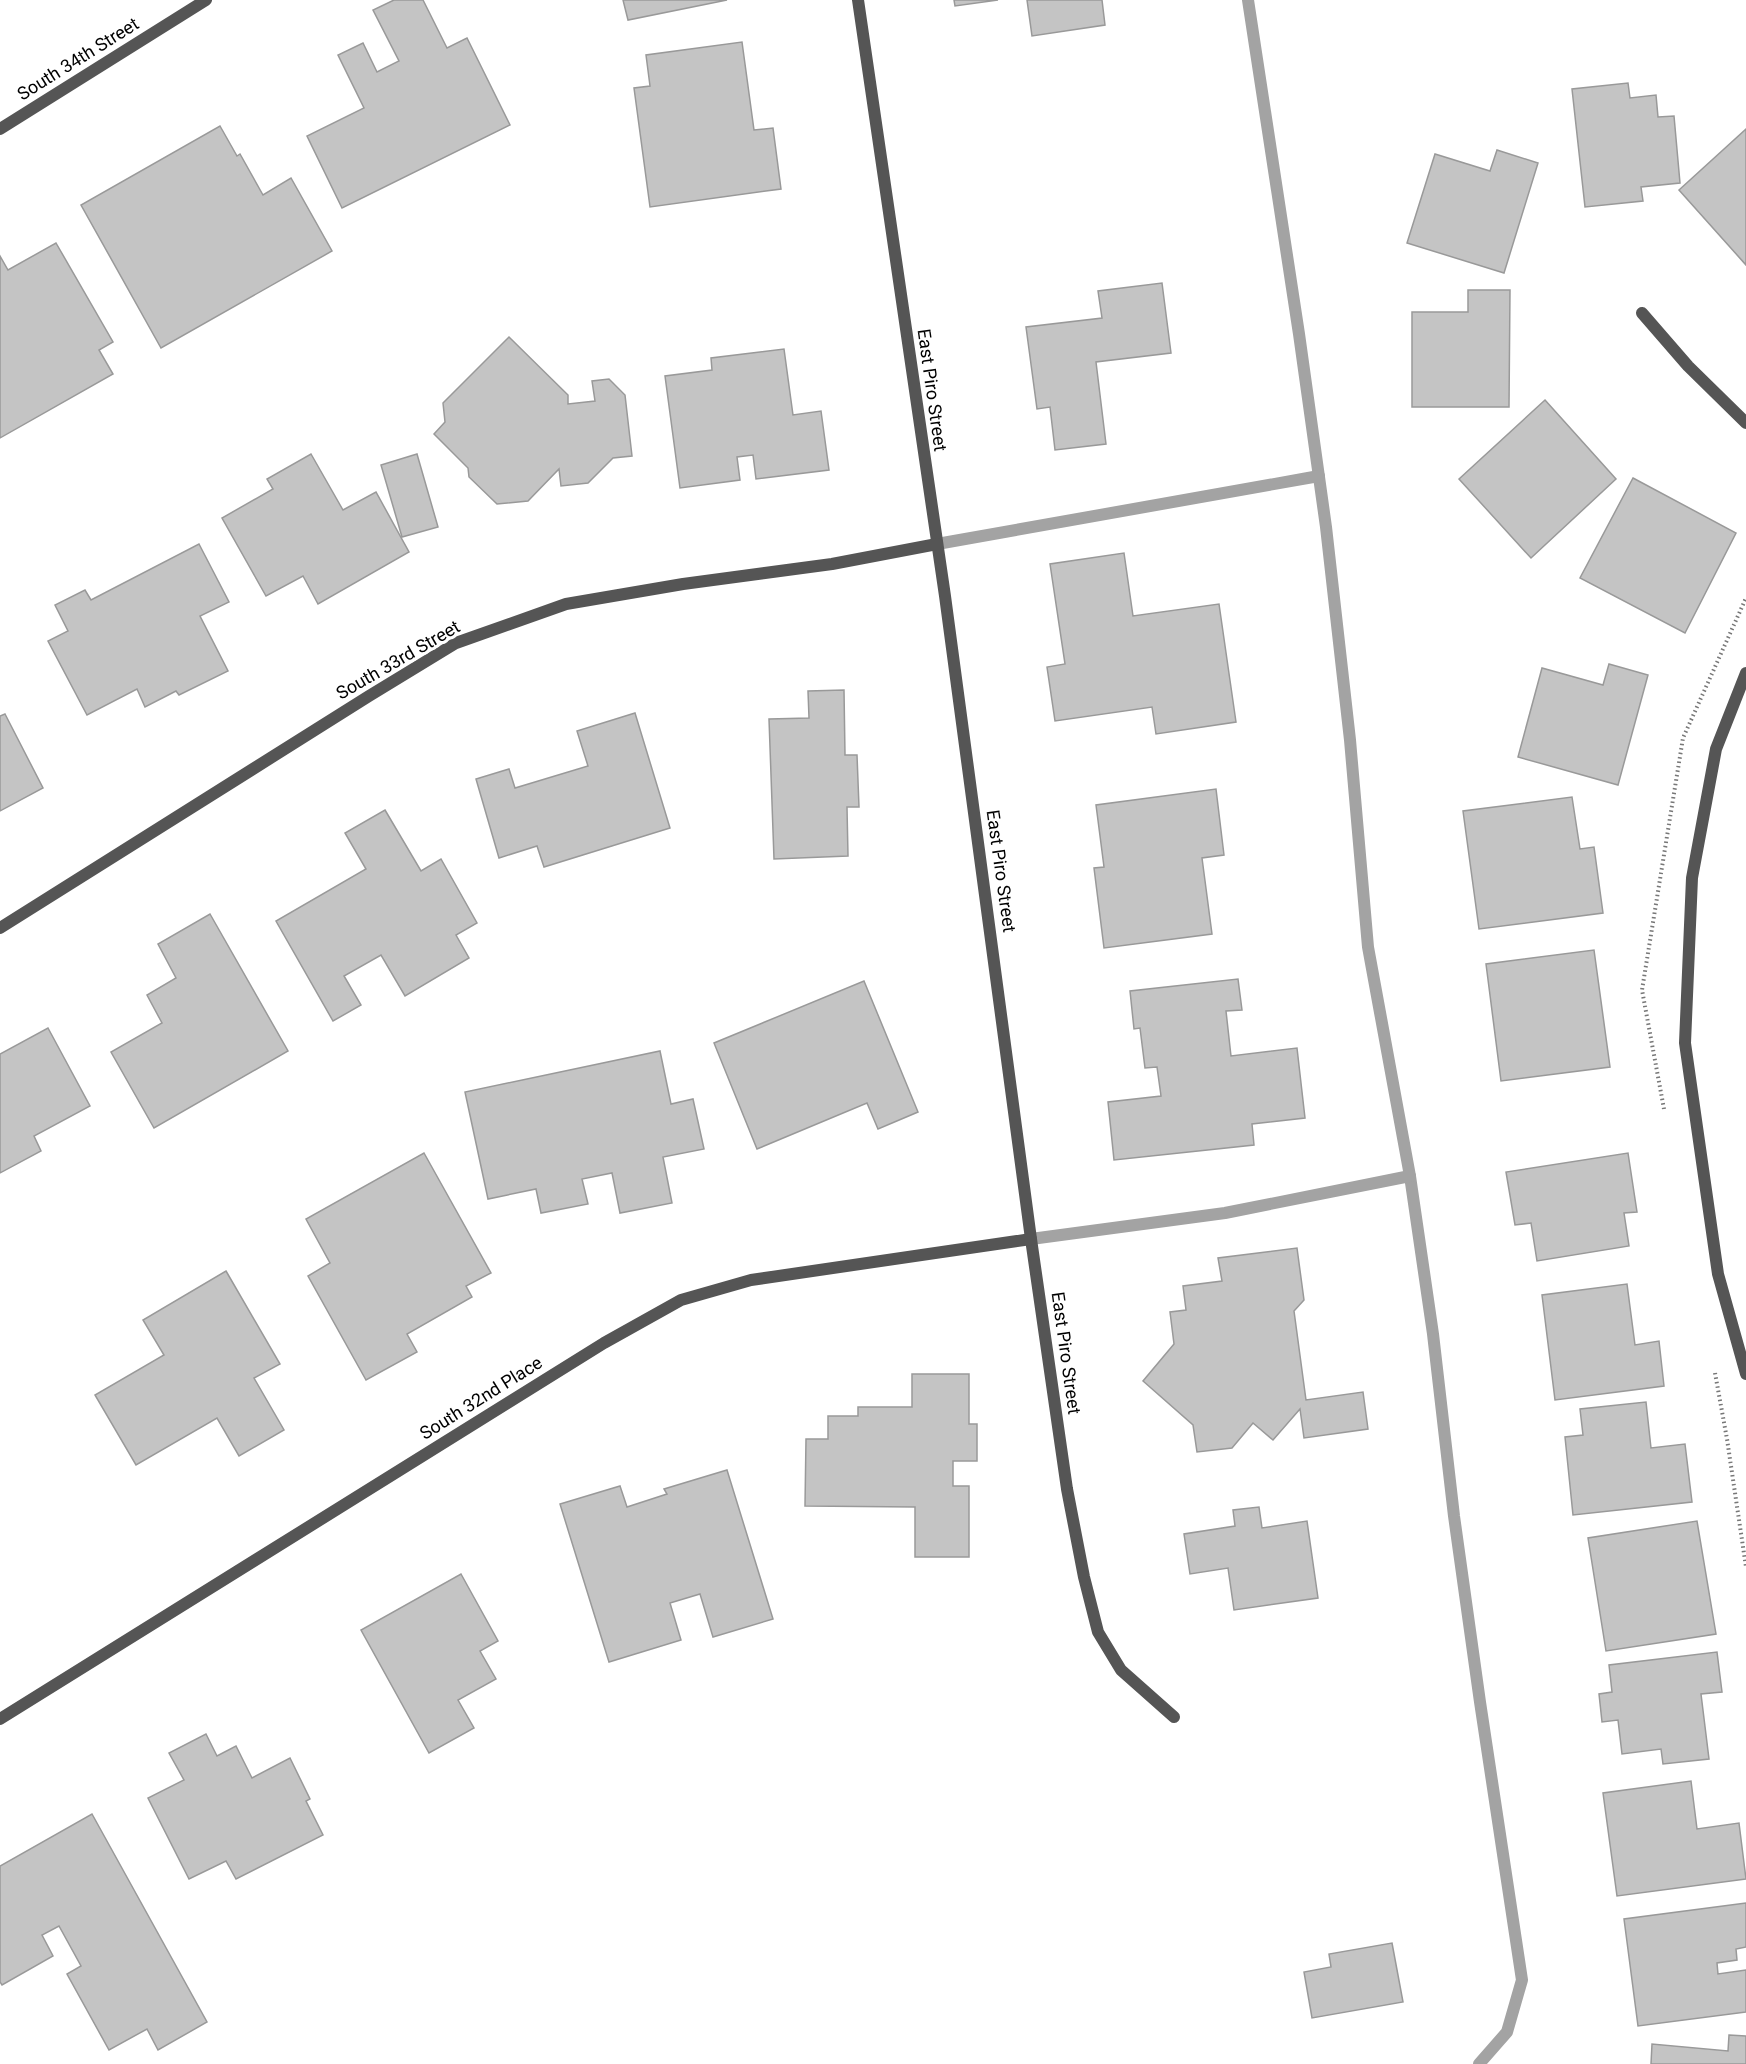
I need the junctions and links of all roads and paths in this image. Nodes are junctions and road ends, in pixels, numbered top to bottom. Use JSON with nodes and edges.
{"nodes":[{"id":1,"x":206,"y":0,"type":"edge"},
{"id":2,"x":858,"y":0,"type":"edge"},
{"id":3,"x":0,"y":129,"type":"edge"},
{"id":4,"x":1642,"y":313,"type":"dead end"},
{"id":5,"x":1746,"y":423,"type":"edge"},
{"id":6,"x":937,"y":544,"type":"junction"},
{"id":7,"x":1746,"y":673,"type":"edge"},
{"id":8,"x":0,"y":928,"type":"edge"},
{"id":9,"x":1031,"y":1239,"type":"junction"},
{"id":10,"x":1746,"y":1374,"type":"edge"},
{"id":11,"x":1174,"y":1717,"type":"dead end"},
{"id":12,"x":0,"y":1719,"type":"edge"}],
"edges":[{"from":1,"to":3,"type":"street","name":"South 34th Street"},
{"from":2,"to":6,"type":"street","name":"East Piro Street"},
{"from":4,"to":5,"type":"street"},
{"from":6,"to":8,"type":"street","name":"South 33rd Street"},
{"from":6,"to":9,"type":"street","name":"East Piro Street"},
{"from":7,"to":10,"type":"street"},
{"from":9,"to":11,"type":"street","name":"East Piro Street"},
{"from":9,"to":12,"type":"street","name":"South 32nd Place"}]}
